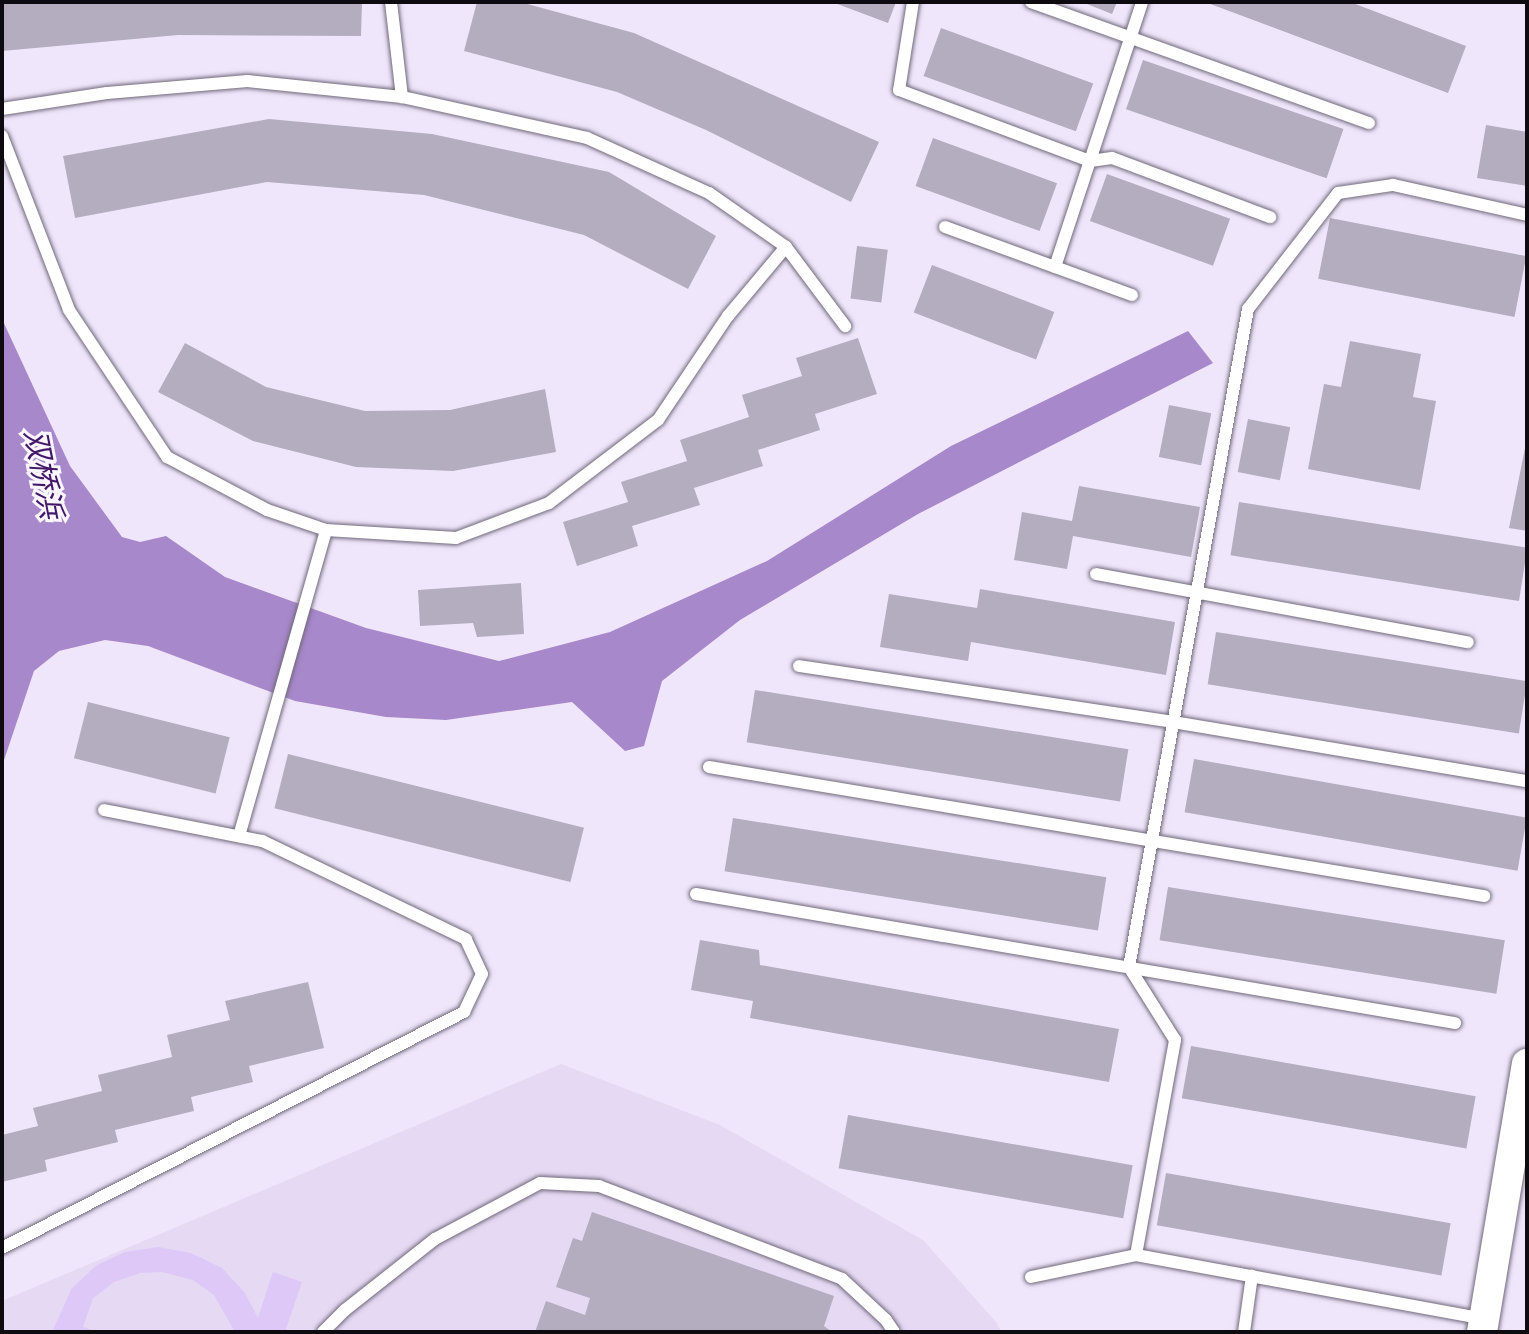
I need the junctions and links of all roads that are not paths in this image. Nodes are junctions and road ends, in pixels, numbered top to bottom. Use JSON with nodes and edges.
{"nodes":[{"id":1,"x":391,"y":2,"type":"edge"},
{"id":2,"x":913,"y":2,"type":"edge"},
{"id":3,"x":1031,"y":2,"type":"edge"},
{"id":4,"x":1142,"y":2,"type":"edge"},
{"id":5,"x":1130,"y":38,"type":"junction"},
{"id":6,"x":402,"y":97,"type":"junction"},
{"id":7,"x":2,"y":109,"type":"edge"},
{"id":8,"x":1369,"y":123,"type":"dead end"},
{"id":9,"x":2,"y":136,"type":"edge"},
{"id":10,"x":1090,"y":161,"type":"junction"},
{"id":11,"x":1527,"y":215,"type":"edge"},
{"id":12,"x":1270,"y":217,"type":"dead end"},
{"id":13,"x":945,"y":227,"type":"dead end"},
{"id":14,"x":786,"y":247,"type":"junction"},
{"id":15,"x":1055,"y":267,"type":"junction"},
{"id":16,"x":1132,"y":295,"type":"dead end"},
{"id":17,"x":845,"y":326,"type":"dead end"},
{"id":18,"x":326,"y":530,"type":"junction"},
{"id":19,"x":1096,"y":574,"type":"dead end"},
{"id":20,"x":1197,"y":590,"type":"junction"},
{"id":21,"x":1468,"y":642,"type":"dead end"},
{"id":22,"x":799,"y":666,"type":"dead end"},
{"id":23,"x":1173,"y":722,"type":"junction"},
{"id":24,"x":709,"y":767,"type":"dead end"},
{"id":25,"x":1527,"y":781,"type":"edge"},
{"id":26,"x":104,"y":810,"type":"dead end"},
{"id":27,"x":239,"y":836,"type":"junction"},
{"id":28,"x":1152,"y":841,"type":"junction"},
{"id":29,"x":696,"y":894,"type":"dead end"},
{"id":30,"x":1484,"y":896,"type":"dead end"},
{"id":31,"x":1129,"y":967,"type":"junction"},
{"id":32,"x":1455,"y":1023,"type":"dead end"},
{"id":33,"x":1527,"y":1064,"type":"edge"},
{"id":34,"x":1519,"y":1158,"type":"edge"},
{"id":35,"x":2,"y":1248,"type":"edge"},
{"id":36,"x":1136,"y":1255,"type":"junction"},
{"id":37,"x":1252,"y":1276,"type":"junction"},
{"id":38,"x":1031,"y":1277,"type":"dead end"},
{"id":39,"x":1483,"y":1326,"type":"edge"},
{"id":40,"x":323,"y":1332,"type":"edge"},
{"id":41,"x":894,"y":1332,"type":"edge"},
{"id":42,"x":1244,"y":1332,"type":"edge"}],
"edges":[{"from":1,"to":6,"type":"lane"},
{"from":2,"to":10,"type":"lane"},
{"from":3,"to":5,"type":"lane"},
{"from":4,"to":5,"type":"lane"},
{"from":5,"to":8,"type":"lane"},
{"from":5,"to":10,"type":"lane"},
{"from":6,"to":7,"type":"lane"},
{"from":6,"to":14,"type":"lane"},
{"from":9,"to":18,"type":"lane"},
{"from":10,"to":12,"type":"lane"},
{"from":10,"to":15,"type":"lane"},
{"from":11,"to":20,"type":"lane"},
{"from":13,"to":15,"type":"lane"},
{"from":14,"to":17,"type":"lane"},
{"from":14,"to":18,"type":"lane"},
{"from":15,"to":16,"type":"lane"},
{"from":18,"to":27,"type":"lane"},
{"from":19,"to":20,"type":"lane"},
{"from":20,"to":21,"type":"lane"},
{"from":20,"to":23,"type":"lane"},
{"from":22,"to":23,"type":"lane"},
{"from":23,"to":25,"type":"lane"},
{"from":23,"to":28,"type":"lane"},
{"from":24,"to":28,"type":"lane"},
{"from":26,"to":27,"type":"lane"},
{"from":27,"to":35,"type":"lane"},
{"from":28,"to":30,"type":"lane"},
{"from":28,"to":31,"type":"lane"},
{"from":29,"to":31,"type":"lane"},
{"from":31,"to":32,"type":"lane"},
{"from":31,"to":36,"type":"lane"},
{"from":33,"to":34,"type":"street"},
{"from":34,"to":39,"type":"street"},
{"from":36,"to":37,"type":"lane"},
{"from":36,"to":38,"type":"lane"},
{"from":37,"to":39,"type":"lane"},
{"from":37,"to":42,"type":"lane"},
{"from":40,"to":41,"type":"lane"}]}
